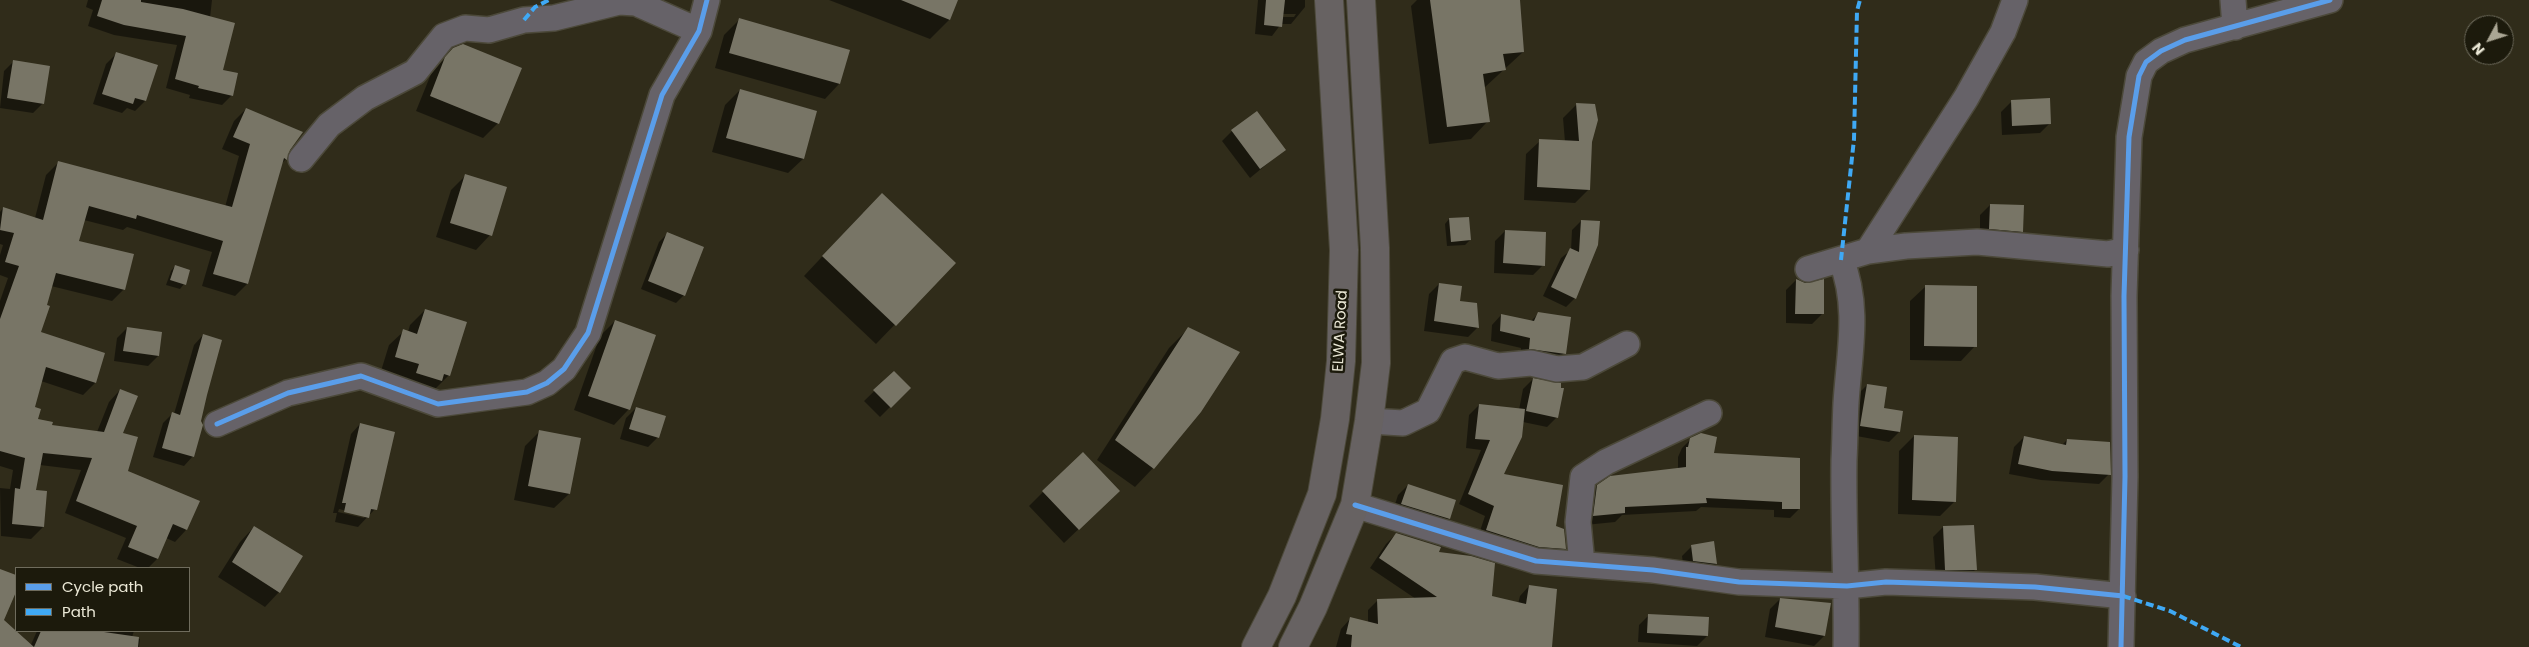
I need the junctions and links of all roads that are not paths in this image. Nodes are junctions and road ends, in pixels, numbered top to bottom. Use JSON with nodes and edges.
{"nodes":[{"id":1,"x":706,"y":0,"type":"edge"},
{"id":2,"x":1329,"y":0,"type":"edge"},
{"id":3,"x":1361,"y":0,"type":"edge"},
{"id":4,"x":2015,"y":0,"type":"edge"},
{"id":5,"x":2233,"y":0,"type":"edge"},
{"id":6,"x":2330,"y":0,"type":"edge"},
{"id":7,"x":2235,"y":26,"type":"junction"},
{"id":8,"x":699,"y":31,"type":"junction"},
{"id":9,"x":301,"y":159,"type":"dead end"},
{"id":10,"x":1868,"y":250,"type":"junction"},
{"id":11,"x":2126,"y":250,"type":"junction"},
{"id":12,"x":1841,"y":260,"type":"junction"},
{"id":13,"x":1808,"y":269,"type":"dead end"},
{"id":14,"x":1628,"y":344,"type":"dead end"},
{"id":15,"x":1709,"y":414,"type":"dead end"},
{"id":16,"x":1369,"y":421,"type":"junction"},
{"id":17,"x":217,"y":424,"type":"dead end"},
{"id":18,"x":1355,"y":505,"type":"junction"},
{"id":19,"x":1582,"y":564,"type":"junction"},
{"id":20,"x":1847,"y":586,"type":"junction"},
{"id":21,"x":2123,"y":596,"type":"junction"},
{"id":22,"x":1256,"y":647,"type":"edge"},
{"id":23,"x":1293,"y":647,"type":"edge"},
{"id":24,"x":1846,"y":647,"type":"edge"},
{"id":25,"x":2121,"y":647,"type":"edge"}],
"edges":[{"from":1,"to":8,"type":"street"},
{"from":2,"to":22,"type":"main road","name":"ELWA Road"},
{"from":3,"to":16,"type":"main road"},
{"from":4,"to":10,"type":"street"},
{"from":5,"to":7,"type":"street"},
{"from":6,"to":7,"type":"street"},
{"from":7,"to":11,"type":"street"},
{"from":8,"to":9,"type":"street"},
{"from":8,"to":17,"type":"street"},
{"from":10,"to":11,"type":"street"},
{"from":10,"to":12,"type":"street"},
{"from":11,"to":21,"type":"street"},
{"from":12,"to":13,"type":"street"},
{"from":12,"to":20,"type":"street"},
{"from":14,"to":16,"type":"street"},
{"from":15,"to":19,"type":"street"},
{"from":16,"to":18,"type":"main road"},
{"from":18,"to":19,"type":"street"},
{"from":18,"to":23,"type":"main road"},
{"from":19,"to":20,"type":"street"},
{"from":20,"to":21,"type":"street"},
{"from":20,"to":24,"type":"street"},
{"from":21,"to":25,"type":"street"}]}
